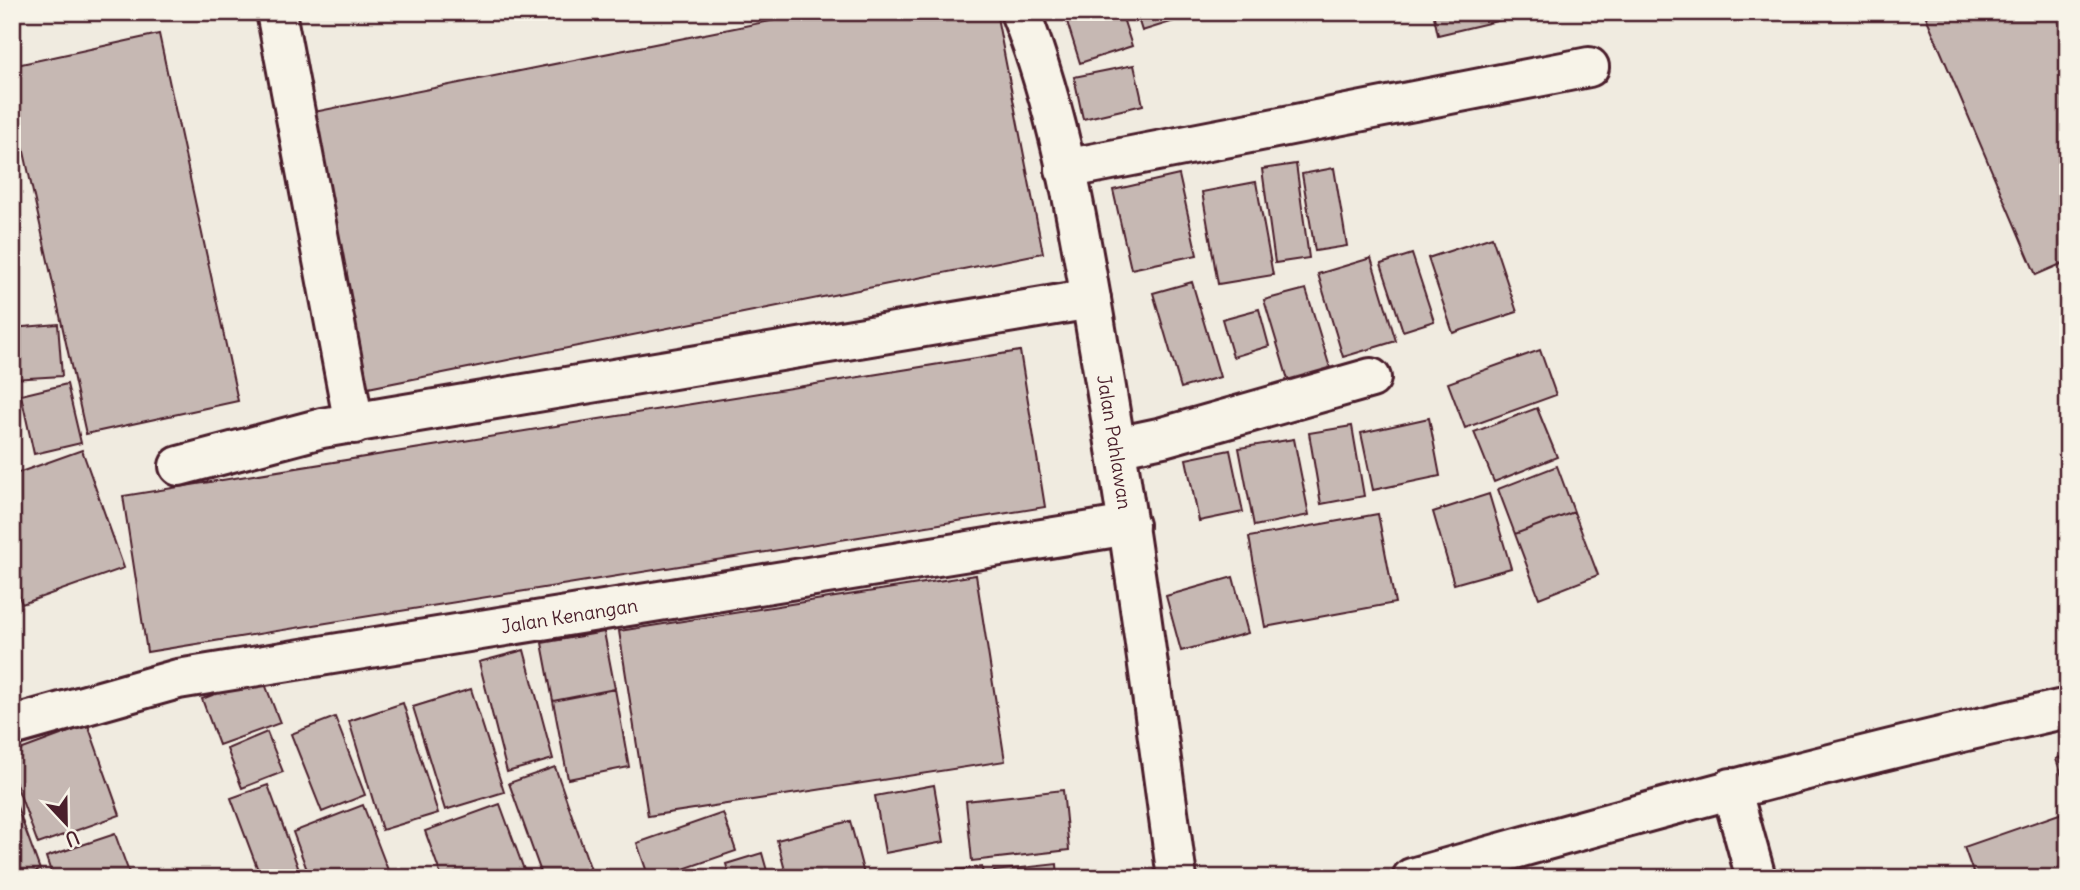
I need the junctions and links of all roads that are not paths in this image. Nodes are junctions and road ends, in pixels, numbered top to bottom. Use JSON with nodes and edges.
{"nodes":[{"id":1,"x":276,"y":12,"type":"edge"},
{"id":2,"x":1020,"y":12,"type":"edge"},
{"id":3,"x":1589,"y":66,"type":"dead end"},
{"id":4,"x":1065,"y":169,"type":"junction"},
{"id":5,"x":1091,"y":299,"type":"junction"},
{"id":6,"x":1371,"y":378,"type":"dead end"},
{"id":7,"x":354,"y":424,"type":"junction"},
{"id":8,"x":1116,"y":447,"type":"junction"},
{"id":9,"x":179,"y":466,"type":"dead end"},
{"id":10,"x":1129,"y":525,"type":"junction"},
{"id":11,"x":2068,"y":708,"type":"edge"},
{"id":12,"x":12,"y":726,"type":"edge"},
{"id":13,"x":1731,"y":788,"type":"junction"},
{"id":14,"x":1177,"y":878,"type":"edge"},
{"id":15,"x":1412,"y":878,"type":"edge"},
{"id":16,"x":1756,"y":878,"type":"edge"}],
"edges":[{"from":1,"to":7,"type":"street"},
{"from":2,"to":4,"type":"street","name":"Jalan Pahlawan"},
{"from":3,"to":4,"type":"street"},
{"from":4,"to":5,"type":"street","name":"Jalan Pahlawan"},
{"from":5,"to":7,"type":"street"},
{"from":5,"to":8,"type":"street","name":"Jalan Pahlawan"},
{"from":6,"to":8,"type":"street"},
{"from":7,"to":9,"type":"street"},
{"from":8,"to":10,"type":"street","name":"Jalan Pahlawan"},
{"from":10,"to":12,"type":"street","name":"Jalan Kenangan"},
{"from":10,"to":14,"type":"street","name":"Jalan Pahlawan"},
{"from":11,"to":13,"type":"street"},
{"from":13,"to":15,"type":"street"},
{"from":13,"to":16,"type":"street"}]}
